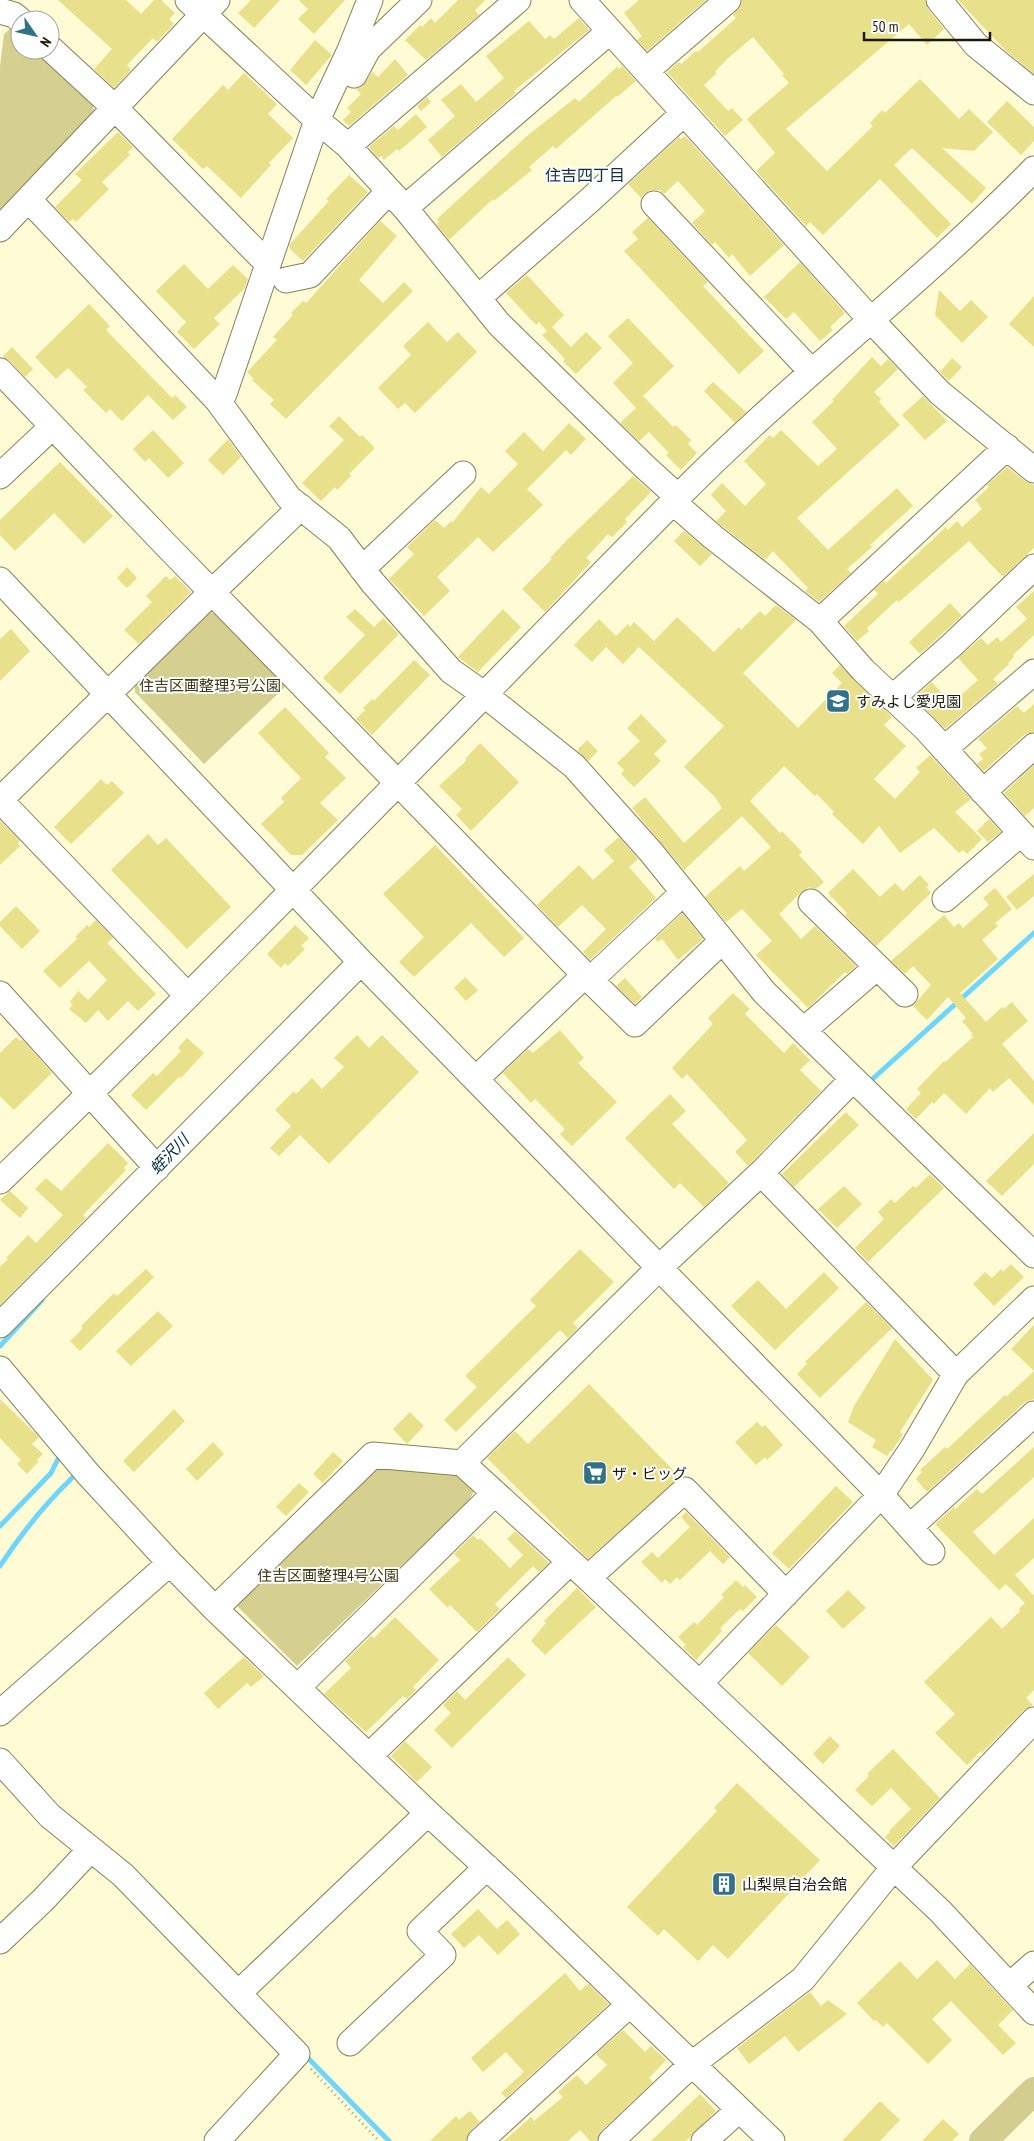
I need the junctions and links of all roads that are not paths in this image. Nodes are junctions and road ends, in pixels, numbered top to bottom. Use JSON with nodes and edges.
{"nodes":[{"id":1,"x":370,"y":0,"type":"edge"},
{"id":2,"x":419,"y":0,"type":"edge"},
{"id":3,"x":518,"y":0,"type":"edge"},
{"id":4,"x":583,"y":0,"type":"edge"},
{"id":5,"x":728,"y":0,"type":"edge"},
{"id":6,"x":939,"y":0,"type":"edge"},
{"id":7,"x":203,"y":5,"type":"edge"},
{"id":8,"x":610,"y":31,"type":"junction"},
{"id":9,"x":60,"y":57,"type":"edge"},
{"id":10,"x":646,"y":71,"type":"junction"},
{"id":11,"x":1034,"y":92,"type":"edge"},
{"id":12,"x":115,"y":108,"type":"junction"},
{"id":13,"x":684,"y":113,"type":"junction"},
{"id":14,"x":332,"y":132,"type":"junction"},
{"id":15,"x":1034,"y":169,"type":"edge"},
{"id":16,"x":29,"y":200,"type":"junction"},
{"id":17,"x":397,"y":200,"type":"junction"},
{"id":18,"x":654,"y":204,"type":"dead end"},
{"id":19,"x":0,"y":229,"type":"edge"},
{"id":20,"x":277,"y":272,"type":"junction"},
{"id":21,"x":478,"y":298,"type":"junction"},
{"id":22,"x":871,"y":320,"type":"junction"},
{"id":23,"x":0,"y":371,"type":"edge"},
{"id":24,"x":812,"y":372,"type":"junction"},
{"id":25,"x":218,"y":402,"type":"junction"},
{"id":26,"x":52,"y":427,"type":"junction"},
{"id":27,"x":1007,"y":447,"type":"junction"},
{"id":28,"x":1034,"y":470,"type":"edge"},
{"id":29,"x":463,"y":474,"type":"dead end"},
{"id":30,"x":0,"y":476,"type":"edge"},
{"id":31,"x":675,"y":500,"type":"junction"},
{"id":32,"x":301,"y":508,"type":"junction"},
{"id":33,"x":1034,"y":567,"type":"edge"},
{"id":34,"x":362,"y":569,"type":"junction"},
{"id":35,"x":0,"y":580,"type":"edge"},
{"id":36,"x":212,"y":592,"type":"junction"},
{"id":37,"x":820,"y":620,"type":"junction"},
{"id":38,"x":1034,"y":672,"type":"edge"},
{"id":39,"x":109,"y":695,"type":"junction"},
{"id":40,"x":485,"y":695,"type":"junction"},
{"id":41,"x":892,"y":698,"type":"junction"},
{"id":42,"x":1034,"y":746,"type":"edge"},
{"id":43,"x":944,"y":749,"type":"junction"},
{"id":44,"x":399,"y":784,"type":"junction"},
{"id":45,"x":983,"y":792,"type":"junction"},
{"id":46,"x":0,"y":800,"type":"edge"},
{"id":47,"x":1027,"y":840,"type":"edge"},
{"id":48,"x":292,"y":889,"type":"junction"},
{"id":49,"x":683,"y":893,"type":"junction"},
{"id":50,"x":945,"y":899,"type":"dead end"},
{"id":51,"x":811,"y":902,"type":"dead end"},
{"id":52,"x":722,"y":941,"type":"junction"},
{"id":53,"x":361,"y":962,"type":"junction"},
{"id":54,"x":877,"y":967,"type":"junction"},
{"id":55,"x":587,"y":978,"type":"junction"},
{"id":56,"x":0,"y":994,"type":"edge"},
{"id":57,"x":904,"y":994,"type":"dead end"},
{"id":58,"x":188,"y":996,"type":"junction"},
{"id":59,"x":804,"y":1030,"type":"junction"},
{"id":60,"x":476,"y":1078,"type":"junction"},
{"id":61,"x":859,"y":1085,"type":"junction"},
{"id":62,"x":90,"y":1094,"type":"junction"},
{"id":63,"x":157,"y":1168,"type":"junction"},
{"id":64,"x":761,"y":1173,"type":"junction"},
{"id":65,"x":0,"y":1181,"type":"edge"},
{"id":66,"x":1034,"y":1255,"type":"edge"},
{"id":67,"x":660,"y":1268,"type":"junction"},
{"id":68,"x":1034,"y":1299,"type":"edge"},
{"id":69,"x":0,"y":1325,"type":"edge"},
{"id":70,"x":0,"y":1369,"type":"edge"},
{"id":71,"x":956,"y":1374,"type":"junction"},
{"id":72,"x":1034,"y":1414,"type":"edge"},
{"id":73,"x":462,"y":1463,"type":"junction"},
{"id":74,"x":495,"y":1493,"type":"junction"},
{"id":75,"x":881,"y":1495,"type":"junction"},
{"id":76,"x":910,"y":1527,"type":"junction"},
{"id":77,"x":932,"y":1552,"type":"dead end"},
{"id":78,"x":170,"y":1563,"type":"junction"},
{"id":79,"x":579,"y":1570,"type":"junction"},
{"id":80,"x":786,"y":1594,"type":"junction"},
{"id":81,"x":215,"y":1609,"type":"junction"},
{"id":82,"x":700,"y":1683,"type":"junction"},
{"id":83,"x":298,"y":1687,"type":"junction"},
{"id":84,"x":0,"y":1714,"type":"edge"},
{"id":85,"x":1034,"y":1720,"type":"edge"},
{"id":86,"x":369,"y":1756,"type":"junction"},
{"id":87,"x":0,"y":1761,"type":"edge"},
{"id":88,"x":428,"y":1813,"type":"junction"},
{"id":89,"x":90,"y":1850,"type":"junction"},
{"id":90,"x":487,"y":1867,"type":"junction"},
{"id":91,"x":894,"y":1867,"type":"junction"},
{"id":92,"x":0,"y":1941,"type":"edge"},
{"id":93,"x":1034,"y":1964,"type":"edge"},
{"id":94,"x":1010,"y":1985,"type":"junction"},
{"id":95,"x":246,"y":1986,"type":"dead end"},
{"id":96,"x":629,"y":2005,"type":"junction"},
{"id":97,"x":1034,"y":2012,"type":"edge"},
{"id":98,"x":350,"y":2043,"type":"dead end"},
{"id":99,"x":691,"y":2065,"type":"junction"},
{"id":100,"x":1034,"y":2091,"type":"edge"},
{"id":101,"x":739,"y":2110,"type":"junction"},
{"id":102,"x":217,"y":2141,"type":"edge"},
{"id":103,"x":480,"y":2141,"type":"edge"},
{"id":104,"x":611,"y":2141,"type":"edge"},
{"id":105,"x":704,"y":2141,"type":"edge"},
{"id":106,"x":772,"y":2141,"type":"edge"},
{"id":107,"x":983,"y":2141,"type":"edge"}],
"edges":[{"from":1,"to":14,"type":"street"},
{"from":2,"to":14,"type":"street"},
{"from":3,"to":14,"type":"street"},
{"from":4,"to":8,"type":"street"},
{"from":5,"to":10,"type":"street"},
{"from":6,"to":11,"type":"street"},
{"from":7,"to":12,"type":"street"},
{"from":7,"to":14,"type":"street"},
{"from":8,"to":10,"type":"street"},
{"from":8,"to":17,"type":"street"},
{"from":9,"to":12,"type":"street"},
{"from":10,"to":13,"type":"street"},
{"from":12,"to":16,"type":"street"},
{"from":12,"to":20,"type":"street"},
{"from":13,"to":21,"type":"street"},
{"from":13,"to":22,"type":"street"},
{"from":14,"to":17,"type":"street"},
{"from":14,"to":20,"type":"street"},
{"from":15,"to":22,"type":"street"},
{"from":16,"to":19,"type":"street"},
{"from":16,"to":25,"type":"street"},
{"from":17,"to":20,"type":"street"},
{"from":17,"to":21,"type":"street"},
{"from":18,"to":24,"type":"street"},
{"from":20,"to":25,"type":"street"},
{"from":21,"to":31,"type":"street"},
{"from":22,"to":24,"type":"street"},
{"from":22,"to":27,"type":"street"},
{"from":23,"to":26,"type":"street"},
{"from":24,"to":31,"type":"street"},
{"from":25,"to":32,"type":"street"},
{"from":26,"to":30,"type":"street"},
{"from":26,"to":36,"type":"street"},
{"from":27,"to":28,"type":"street"},
{"from":27,"to":37,"type":"street"},
{"from":29,"to":34,"type":"street"},
{"from":31,"to":37,"type":"street"},
{"from":31,"to":40,"type":"street"},
{"from":32,"to":34,"type":"street"},
{"from":32,"to":36,"type":"street"},
{"from":33,"to":41,"type":"street"},
{"from":34,"to":40,"type":"street"},
{"from":35,"to":39,"type":"street"},
{"from":36,"to":39,"type":"street"},
{"from":36,"to":44,"type":"street"},
{"from":37,"to":41,"type":"street"},
{"from":38,"to":43,"type":"street"},
{"from":39,"to":46,"type":"street"},
{"from":39,"to":48,"type":"street"},
{"from":40,"to":44,"type":"street"},
{"from":40,"to":49,"type":"street"},
{"from":41,"to":43,"type":"street"},
{"from":42,"to":45,"type":"street"},
{"from":43,"to":45,"type":"street"},
{"from":44,"to":48,"type":"street"},
{"from":44,"to":55,"type":"street"},
{"from":45,"to":47,"type":"street"},
{"from":46,"to":58,"type":"street"},
{"from":47,"to":50,"type":"street"},
{"from":48,"to":53,"type":"street"},
{"from":48,"to":58,"type":"street"},
{"from":49,"to":52,"type":"street"},
{"from":49,"to":55,"type":"street"},
{"from":51,"to":54,"type":"street"},
{"from":52,"to":55,"type":"street"},
{"from":52,"to":59,"type":"street"},
{"from":53,"to":60,"type":"street"},
{"from":53,"to":63,"type":"street"},
{"from":54,"to":57,"type":"street"},
{"from":54,"to":59,"type":"street"},
{"from":55,"to":60,"type":"street"},
{"from":56,"to":62,"type":"street"},
{"from":58,"to":62,"type":"street"},
{"from":59,"to":61,"type":"street"},
{"from":60,"to":67,"type":"street"},
{"from":61,"to":64,"type":"street"},
{"from":61,"to":66,"type":"street"},
{"from":62,"to":63,"type":"street"},
{"from":62,"to":65,"type":"street"},
{"from":63,"to":69,"type":"street"},
{"from":64,"to":67,"type":"street"},
{"from":64,"to":71,"type":"street"},
{"from":67,"to":73,"type":"street"},
{"from":67,"to":75,"type":"street"},
{"from":68,"to":71,"type":"street"},
{"from":70,"to":78,"type":"street"},
{"from":71,"to":75,"type":"street"},
{"from":72,"to":76,"type":"street"},
{"from":73,"to":74,"type":"street"},
{"from":73,"to":81,"type":"street"},
{"from":74,"to":79,"type":"street"},
{"from":74,"to":83,"type":"street"},
{"from":75,"to":76,"type":"street"},
{"from":75,"to":80,"type":"street"},
{"from":76,"to":77,"type":"street"},
{"from":78,"to":81,"type":"street"},
{"from":78,"to":84,"type":"street"},
{"from":79,"to":80,"type":"street"},
{"from":79,"to":82,"type":"street"},
{"from":79,"to":86,"type":"street"},
{"from":80,"to":82,"type":"street"},
{"from":81,"to":83,"type":"street"},
{"from":82,"to":91,"type":"street"},
{"from":83,"to":86,"type":"street"},
{"from":85,"to":91,"type":"street"},
{"from":86,"to":88,"type":"street"},
{"from":87,"to":89,"type":"street"},
{"from":88,"to":90,"type":"street"},
{"from":88,"to":95,"type":"street"},
{"from":89,"to":92,"type":"street"},
{"from":89,"to":102,"type":"street"},
{"from":90,"to":96,"type":"street"},
{"from":90,"to":98,"type":"street"},
{"from":91,"to":94,"type":"street"},
{"from":91,"to":99,"type":"street"},
{"from":93,"to":94,"type":"street"},
{"from":94,"to":97,"type":"street"},
{"from":96,"to":99,"type":"street"},
{"from":96,"to":103,"type":"street"},
{"from":99,"to":101,"type":"street"},
{"from":99,"to":104,"type":"street"},
{"from":100,"to":107,"type":"main road"},
{"from":101,"to":105,"type":"street"},
{"from":101,"to":106,"type":"street"}]}
